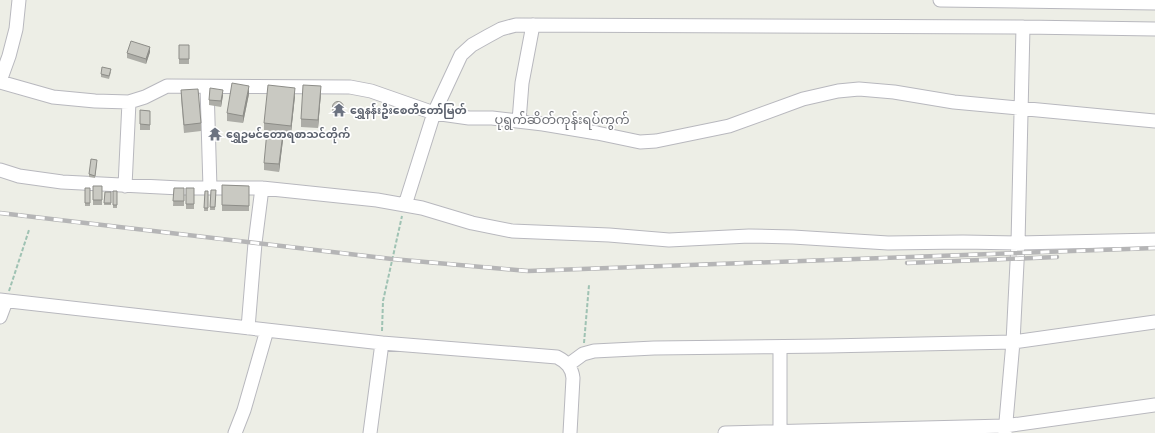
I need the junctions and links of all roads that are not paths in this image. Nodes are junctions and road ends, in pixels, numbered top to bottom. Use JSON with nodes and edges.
{"nodes":[{"id":1,"x":19,"y":0,"type":"edge"},
{"id":2,"x":940,"y":0,"type":"edge"},
{"id":3,"x":1155,"y":3,"type":"edge"},
{"id":4,"x":533,"y":25,"type":"junction"},
{"id":5,"x":1023,"y":27,"type":"junction"},
{"id":6,"x":1155,"y":29,"type":"edge"},
{"id":7,"x":0,"y":82,"type":"edge"},
{"id":8,"x":207,"y":87,"type":"junction"},
{"id":9,"x":129,"y":102,"type":"junction"},
{"id":10,"x":1020,"y":108,"type":"junction"},
{"id":11,"x":434,"y":113,"type":"junction"},
{"id":12,"x":1155,"y":120,"type":"edge"},
{"id":13,"x":519,"y":121,"type":"junction"},
{"id":14,"x":0,"y":170,"type":"edge"},
{"id":15,"x":125,"y":186,"type":"junction"},
{"id":16,"x":210,"y":188,"type":"junction"},
{"id":17,"x":262,"y":188,"type":"junction"},
{"id":18,"x":405,"y":205,"type":"junction"},
{"id":19,"x":1155,"y":240,"type":"edge"},
{"id":20,"x":1018,"y":243,"type":"junction"},
{"id":21,"x":3,"y":301,"type":"edge"},
{"id":22,"x":0,"y":316,"type":"edge"},
{"id":23,"x":1155,"y":322,"type":"edge"},
{"id":24,"x":248,"y":328,"type":"junction"},
{"id":25,"x":267,"y":330,"type":"junction"},
{"id":26,"x":1013,"y":342,"type":"junction"},
{"id":27,"x":382,"y":343,"type":"junction"},
{"id":28,"x":780,"y":347,"type":"junction"},
{"id":29,"x":568,"y":365,"type":"junction"},
{"id":30,"x":1155,"y":404,"type":"edge"},
{"id":31,"x":1005,"y":430,"type":"edge"},
{"id":32,"x":780,"y":431,"type":"junction"},
{"id":33,"x":235,"y":433,"type":"edge"},
{"id":34,"x":370,"y":433,"type":"edge"},
{"id":35,"x":570,"y":433,"type":"edge"},
{"id":36,"x":725,"y":433,"type":"edge"},
{"id":37,"x":739,"y":433,"type":"edge"}],
"edges":[{"from":1,"to":7,"type":"street"},
{"from":2,"to":3,"type":"street"},
{"from":4,"to":5,"type":"street"},
{"from":4,"to":11,"type":"street"},
{"from":4,"to":13,"type":"street"},
{"from":5,"to":6,"type":"street"},
{"from":5,"to":10,"type":"street"},
{"from":7,"to":9,"type":"street"},
{"from":8,"to":9,"type":"street"},
{"from":8,"to":11,"type":"street"},
{"from":8,"to":16,"type":"street"},
{"from":9,"to":15,"type":"street"},
{"from":10,"to":12,"type":"street"},
{"from":10,"to":13,"type":"street"},
{"from":10,"to":20,"type":"street"},
{"from":11,"to":13,"type":"street"},
{"from":11,"to":18,"type":"street"},
{"from":14,"to":15,"type":"street"},
{"from":15,"to":16,"type":"street"},
{"from":16,"to":17,"type":"street"},
{"from":17,"to":18,"type":"street"},
{"from":17,"to":24,"type":"street"},
{"from":18,"to":20,"type":"street"},
{"from":19,"to":20,"type":"street"},
{"from":20,"to":26,"type":"street"},
{"from":21,"to":22,"type":"street"},
{"from":21,"to":24,"type":"street"},
{"from":23,"to":26,"type":"street"},
{"from":24,"to":25,"type":"street"},
{"from":25,"to":27,"type":"street"},
{"from":25,"to":33,"type":"street"},
{"from":26,"to":28,"type":"street"},
{"from":26,"to":31,"type":"street"},
{"from":27,"to":29,"type":"street"},
{"from":27,"to":34,"type":"street"},
{"from":28,"to":29,"type":"street"},
{"from":28,"to":32,"type":"street"},
{"from":29,"to":35,"type":"street"},
{"from":30,"to":31,"type":"street"},
{"from":31,"to":32,"type":"street"},
{"from":32,"to":37,"type":"street"},
{"from":36,"to":37,"type":"street"}]}
